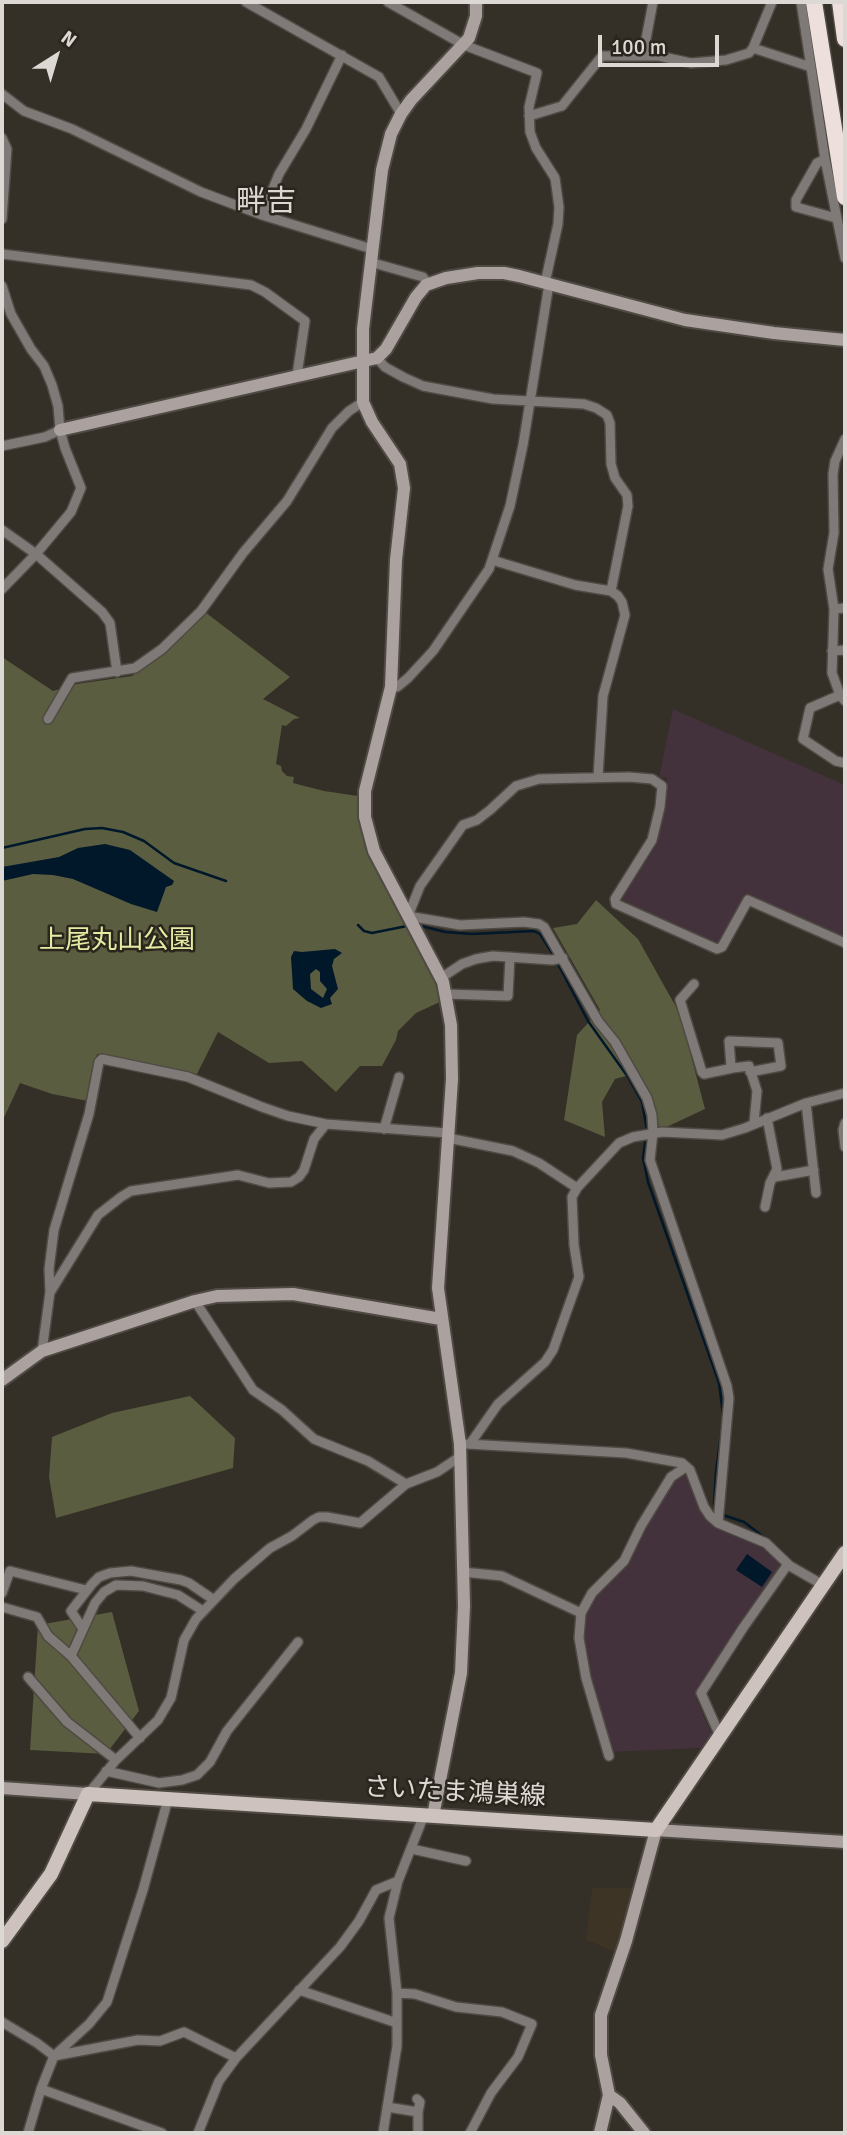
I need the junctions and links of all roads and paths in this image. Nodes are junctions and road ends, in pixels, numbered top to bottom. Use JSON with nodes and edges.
{"nodes":[{"id":1,"x":246,"y":2,"type":"edge"},
{"id":2,"x":388,"y":2,"type":"edge"},
{"id":3,"x":476,"y":2,"type":"edge"},
{"id":4,"x":653,"y":2,"type":"edge"},
{"id":5,"x":772,"y":2,"type":"edge"},
{"id":6,"x":840,"y":2,"type":"edge"},
{"id":7,"x":807,"y":4,"type":"edge"},
{"id":8,"x":845,"y":39,"type":"edge"},
{"id":9,"x":464,"y":45,"type":"junction"},
{"id":10,"x":754,"y":48,"type":"junction"},
{"id":11,"x":342,"y":55,"type":"junction"},
{"id":12,"x":643,"y":55,"type":"junction"},
{"id":13,"x":811,"y":67,"type":"junction"},
{"id":14,"x":2,"y":94,"type":"edge"},
{"id":15,"x":401,"y":114,"type":"junction"},
{"id":16,"x":529,"y":116,"type":"junction"},
{"id":17,"x":2,"y":138,"type":"edge"},
{"id":18,"x":825,"y":159,"type":"junction"},
{"id":19,"x":845,"y":197,"type":"edge"},
{"id":20,"x":262,"y":215,"type":"junction"},
{"id":21,"x":836,"y":218,"type":"junction"},
{"id":22,"x":2,"y":219,"type":"edge"},
{"id":23,"x":2,"y":254,"type":"edge"},
{"id":24,"x":371,"y":255,"type":"junction"},
{"id":25,"x":845,"y":258,"type":"edge"},
{"id":26,"x":428,"y":284,"type":"junction"},
{"id":27,"x":547,"y":284,"type":"junction"},
{"id":28,"x":2,"y":286,"type":"edge"},
{"id":29,"x":845,"y":340,"type":"edge"},
{"id":30,"x":370,"y":359,"type":"junction"},
{"id":31,"x":297,"y":375,"type":"junction"},
{"id":32,"x":529,"y":400,"type":"junction"},
{"id":33,"x":363,"y":402,"type":"junction"},
{"id":34,"x":60,"y":430,"type":"junction"},
{"id":35,"x":845,"y":439,"type":"edge"},
{"id":36,"x":2,"y":446,"type":"edge"},
{"id":37,"x":2,"y":530,"type":"edge"},
{"id":38,"x":36,"y":554,"type":"junction"},
{"id":39,"x":492,"y":560,"type":"junction"},
{"id":40,"x":2,"y":589,"type":"edge"},
{"id":41,"x":611,"y":591,"type":"junction"},
{"id":42,"x":845,"y":608,"type":"edge"},
{"id":43,"x":834,"y":610,"type":"junction"},
{"id":44,"x":845,"y":650,"type":"edge"},
{"id":45,"x":832,"y":651,"type":"junction"},
{"id":46,"x":117,"y":672,"type":"junction"},
{"id":47,"x":391,"y":687,"type":"junction"},
{"id":48,"x":842,"y":698,"type":"edge"},
{"id":49,"x":48,"y":719,"type":"dead end"},
{"id":50,"x":845,"y":763,"type":"edge"},
{"id":51,"x":598,"y":777,"type":"junction"},
{"id":52,"x":408,"y":916,"type":"junction"},
{"id":53,"x":845,"y":943,"type":"edge"},
{"id":54,"x":510,"y":957,"type":"junction"},
{"id":55,"x":563,"y":958,"type":"junction"},
{"id":56,"x":441,"y":978,"type":"junction"},
{"id":57,"x":694,"y":984,"type":"dead end"},
{"id":58,"x":446,"y":994,"type":"junction"},
{"id":59,"x":733,"y":1068,"type":"junction"},
{"id":60,"x":750,"y":1072,"type":"junction"},
{"id":61,"x":399,"y":1077,"type":"dead end"},
{"id":62,"x":845,"y":1093,"type":"edge"},
{"id":63,"x":806,"y":1103,"type":"junction"},
{"id":64,"x":767,"y":1118,"type":"junction"},
{"id":65,"x":845,"y":1123,"type":"edge"},
{"id":66,"x":326,"y":1124,"type":"junction"},
{"id":67,"x":754,"y":1124,"type":"junction"},
{"id":68,"x":384,"y":1129,"type":"junction"},
{"id":69,"x":653,"y":1133,"type":"junction"},
{"id":70,"x":448,"y":1136,"type":"junction"},
{"id":71,"x":845,"y":1147,"type":"edge"},
{"id":72,"x":814,"y":1170,"type":"junction"},
{"id":73,"x":775,"y":1177,"type":"junction"},
{"id":74,"x":577,"y":1188,"type":"junction"},
{"id":75,"x":817,"y":1193,"type":"dead end"},
{"id":76,"x":765,"y":1207,"type":"dead end"},
{"id":77,"x":50,"y":1292,"type":"junction"},
{"id":78,"x":195,"y":1301,"type":"junction"},
{"id":79,"x":441,"y":1319,"type":"junction"},
{"id":80,"x":42,"y":1351,"type":"junction"},
{"id":81,"x":2,"y":1380,"type":"edge"},
{"id":82,"x":464,"y":1448,"type":"junction"},
{"id":83,"x":686,"y":1467,"type":"junction"},
{"id":84,"x":406,"y":1484,"type":"junction"},
{"id":85,"x":718,"y":1523,"type":"junction"},
{"id":86,"x":845,"y":1553,"type":"edge"},
{"id":87,"x":788,"y":1564,"type":"junction"},
{"id":88,"x":463,"y":1572,"type":"junction"},
{"id":89,"x":823,"y":1585,"type":"junction"},
{"id":90,"x":86,"y":1590,"type":"junction"},
{"id":91,"x":2,"y":1593,"type":"edge"},
{"id":92,"x":214,"y":1600,"type":"junction"},
{"id":93,"x":2,"y":1607,"type":"edge"},
{"id":94,"x":203,"y":1611,"type":"junction"},
{"id":95,"x":581,"y":1613,"type":"junction"},
{"id":96,"x":83,"y":1629,"type":"junction"},
{"id":97,"x":298,"y":1642,"type":"dead end"},
{"id":98,"x":71,"y":1656,"type":"junction"},
{"id":99,"x":29,"y":1676,"type":"dead end"},
{"id":100,"x":720,"y":1736,"type":"junction"},
{"id":101,"x":140,"y":1738,"type":"junction"},
{"id":102,"x":609,"y":1756,"type":"dead end"},
{"id":103,"x":116,"y":1760,"type":"junction"},
{"id":104,"x":106,"y":1771,"type":"junction"},
{"id":105,"x":2,"y":1788,"type":"edge"},
{"id":106,"x":88,"y":1794,"type":"junction"},
{"id":107,"x":168,"y":1799,"type":"junction"},
{"id":108,"x":429,"y":1816,"type":"junction"},
{"id":109,"x":656,"y":1829,"type":"junction"},
{"id":110,"x":845,"y":1842,"type":"edge"},
{"id":111,"x":412,"y":1849,"type":"junction"},
{"id":112,"x":466,"y":1861,"type":"dead end"},
{"id":113,"x":398,"y":1881,"type":"junction"},
{"id":114,"x":2,"y":1941,"type":"edge"},
{"id":115,"x":299,"y":1990,"type":"junction"},
{"id":116,"x":397,"y":1993,"type":"junction"},
{"id":117,"x":2,"y":2022,"type":"edge"},
{"id":118,"x":397,"y":2023,"type":"junction"},
{"id":119,"x":54,"y":2056,"type":"junction"},
{"id":120,"x":236,"y":2058,"type":"junction"},
{"id":121,"x":41,"y":2088,"type":"junction"},
{"id":122,"x":609,"y":2095,"type":"junction"},
{"id":123,"x":417,"y":2099,"type":"dead end"},
{"id":124,"x":387,"y":2107,"type":"junction"},
{"id":125,"x":418,"y":2112,"type":"junction"},
{"id":126,"x":28,"y":2133,"type":"edge"},
{"id":127,"x":162,"y":2133,"type":"edge"},
{"id":128,"x":198,"y":2133,"type":"edge"},
{"id":129,"x":383,"y":2133,"type":"edge"},
{"id":130,"x":418,"y":2133,"type":"edge"},
{"id":131,"x":470,"y":2133,"type":"edge"},
{"id":132,"x":600,"y":2133,"type":"edge"},
{"id":133,"x":644,"y":2133,"type":"edge"}],
"edges":[{"from":1,"to":11,"type":"street"},
{"from":2,"to":9,"type":"street"},
{"from":3,"to":9,"type":"street"},
{"from":4,"to":12,"type":"street"},
{"from":5,"to":10,"type":"street"},
{"from":6,"to":8,"type":"highway"},
{"from":7,"to":13,"type":"street"},
{"from":7,"to":19,"type":"highway"},
{"from":9,"to":15,"type":"street"},
{"from":9,"to":16,"type":"street"},
{"from":10,"to":12,"type":"street"},
{"from":10,"to":13,"type":"street"},
{"from":11,"to":15,"type":"street"},
{"from":11,"to":20,"type":"street"},
{"from":12,"to":16,"type":"street"},
{"from":13,"to":18,"type":"street"},
{"from":14,"to":20,"type":"street"},
{"from":15,"to":24,"type":"street"},
{"from":16,"to":27,"type":"street"},
{"from":17,"to":22,"type":"street"},
{"from":18,"to":21,"type":"street"},
{"from":18,"to":21,"type":"street"},
{"from":20,"to":24,"type":"street"},
{"from":21,"to":25,"type":"street"},
{"from":23,"to":31,"type":"street"},
{"from":24,"to":26,"type":"street"},
{"from":24,"to":30,"type":"street"},
{"from":26,"to":27,"type":"street"},
{"from":26,"to":30,"type":"street"},
{"from":27,"to":29,"type":"street"},
{"from":27,"to":32,"type":"street"},
{"from":28,"to":34,"type":"street"},
{"from":30,"to":31,"type":"street"},
{"from":30,"to":32,"type":"street"},
{"from":30,"to":33,"type":"street"},
{"from":31,"to":34,"type":"street"},
{"from":32,"to":39,"type":"street"},
{"from":32,"to":41,"type":"street"},
{"from":33,"to":46,"type":"street"},
{"from":33,"to":47,"type":"street"},
{"from":34,"to":36,"type":"street"},
{"from":34,"to":38,"type":"street"},
{"from":35,"to":43,"type":"street"},
{"from":37,"to":38,"type":"street"},
{"from":38,"to":40,"type":"street"},
{"from":38,"to":46,"type":"street"},
{"from":39,"to":41,"type":"street"},
{"from":39,"to":47,"type":"street"},
{"from":41,"to":51,"type":"street"},
{"from":42,"to":43,"type":"street"},
{"from":43,"to":45,"type":"street"},
{"from":44,"to":45,"type":"street"},
{"from":45,"to":48,"type":"street"},
{"from":46,"to":49,"type":"street"},
{"from":47,"to":52,"type":"street"},
{"from":48,"to":50,"type":"street"},
{"from":51,"to":52,"type":"street"},
{"from":51,"to":53,"type":"street"},
{"from":52,"to":55,"type":"street"},
{"from":52,"to":56,"type":"street"},
{"from":54,"to":55,"type":"street"},
{"from":54,"to":56,"type":"street"},
{"from":54,"to":58,"type":"street"},
{"from":55,"to":69,"type":"street"},
{"from":56,"to":58,"type":"street"},
{"from":57,"to":59,"type":"street"},
{"from":58,"to":70,"type":"street"},
{"from":59,"to":60,"type":"street"},
{"from":59,"to":60,"type":"street"},
{"from":60,"to":67,"type":"street"},
{"from":61,"to":68,"type":"street"},
{"from":62,"to":63,"type":"street"},
{"from":63,"to":64,"type":"street"},
{"from":63,"to":72,"type":"street"},
{"from":64,"to":67,"type":"street"},
{"from":64,"to":73,"type":"street"},
{"from":65,"to":71,"type":"street"},
{"from":66,"to":68,"type":"street"},
{"from":66,"to":77,"type":"street"},
{"from":66,"to":77,"type":"street"},
{"from":67,"to":69,"type":"street"},
{"from":68,"to":70,"type":"street"},
{"from":69,"to":74,"type":"street"},
{"from":69,"to":85,"type":"street"},
{"from":70,"to":74,"type":"street"},
{"from":70,"to":79,"type":"street"},
{"from":72,"to":73,"type":"street"},
{"from":72,"to":75,"type":"street"},
{"from":73,"to":76,"type":"street"},
{"from":74,"to":82,"type":"street"},
{"from":77,"to":80,"type":"street"},
{"from":78,"to":79,"type":"street"},
{"from":78,"to":80,"type":"street"},
{"from":78,"to":84,"type":"street"},
{"from":79,"to":82,"type":"street"},
{"from":80,"to":81,"type":"street"},
{"from":82,"to":83,"type":"street"},
{"from":82,"to":84,"type":"street"},
{"from":82,"to":88,"type":"street"},
{"from":83,"to":85,"type":"street"},
{"from":83,"to":95,"type":"street"},
{"from":84,"to":92,"type":"street"},
{"from":85,"to":87,"type":"street"},
{"from":86,"to":89,"type":"main road"},
{"from":87,"to":89,"type":"street"},
{"from":87,"to":100,"type":"street"},
{"from":88,"to":95,"type":"street"},
{"from":88,"to":108,"type":"street"},
{"from":89,"to":100,"type":"main road"},
{"from":90,"to":91,"type":"street"},
{"from":90,"to":92,"type":"street"},
{"from":90,"to":96,"type":"street"},
{"from":92,"to":94,"type":"street"},
{"from":93,"to":98,"type":"street"},
{"from":94,"to":96,"type":"street"},
{"from":94,"to":101,"type":"street"},
{"from":95,"to":102,"type":"street"},
{"from":96,"to":98,"type":"street"},
{"from":97,"to":104,"type":"street"},
{"from":98,"to":101,"type":"street"},
{"from":99,"to":103,"type":"street"},
{"from":100,"to":109,"type":"main road"},
{"from":101,"to":103,"type":"street"},
{"from":103,"to":104,"type":"street"},
{"from":104,"to":106,"type":"street"},
{"from":105,"to":106,"type":"street"},
{"from":106,"to":107,"type":"main road","name":"さいたま鴻巣線"},
{"from":106,"to":114,"type":"main road"},
{"from":107,"to":108,"type":"main road","name":"さいたま鴻巣線"},
{"from":107,"to":119,"type":"street"},
{"from":108,"to":109,"type":"main road","name":"さいたま鴻巣線"},
{"from":108,"to":111,"type":"street"},
{"from":109,"to":110,"type":"street"},
{"from":109,"to":122,"type":"street"},
{"from":111,"to":112,"type":"street"},
{"from":111,"to":113,"type":"street"},
{"from":113,"to":115,"type":"street"},
{"from":113,"to":116,"type":"street"},
{"from":115,"to":118,"type":"street"},
{"from":115,"to":120,"type":"street"},
{"from":116,"to":118,"type":"street"},
{"from":116,"to":131,"type":"street"},
{"from":117,"to":119,"type":"street"},
{"from":118,"to":124,"type":"street"},
{"from":119,"to":120,"type":"street"},
{"from":119,"to":121,"type":"street"},
{"from":120,"to":128,"type":"street"},
{"from":121,"to":126,"type":"street"},
{"from":121,"to":127,"type":"street"},
{"from":122,"to":132,"type":"street"},
{"from":122,"to":133,"type":"street"},
{"from":123,"to":125,"type":"street"},
{"from":124,"to":125,"type":"street"},
{"from":124,"to":129,"type":"street"},
{"from":125,"to":130,"type":"street"}]}
